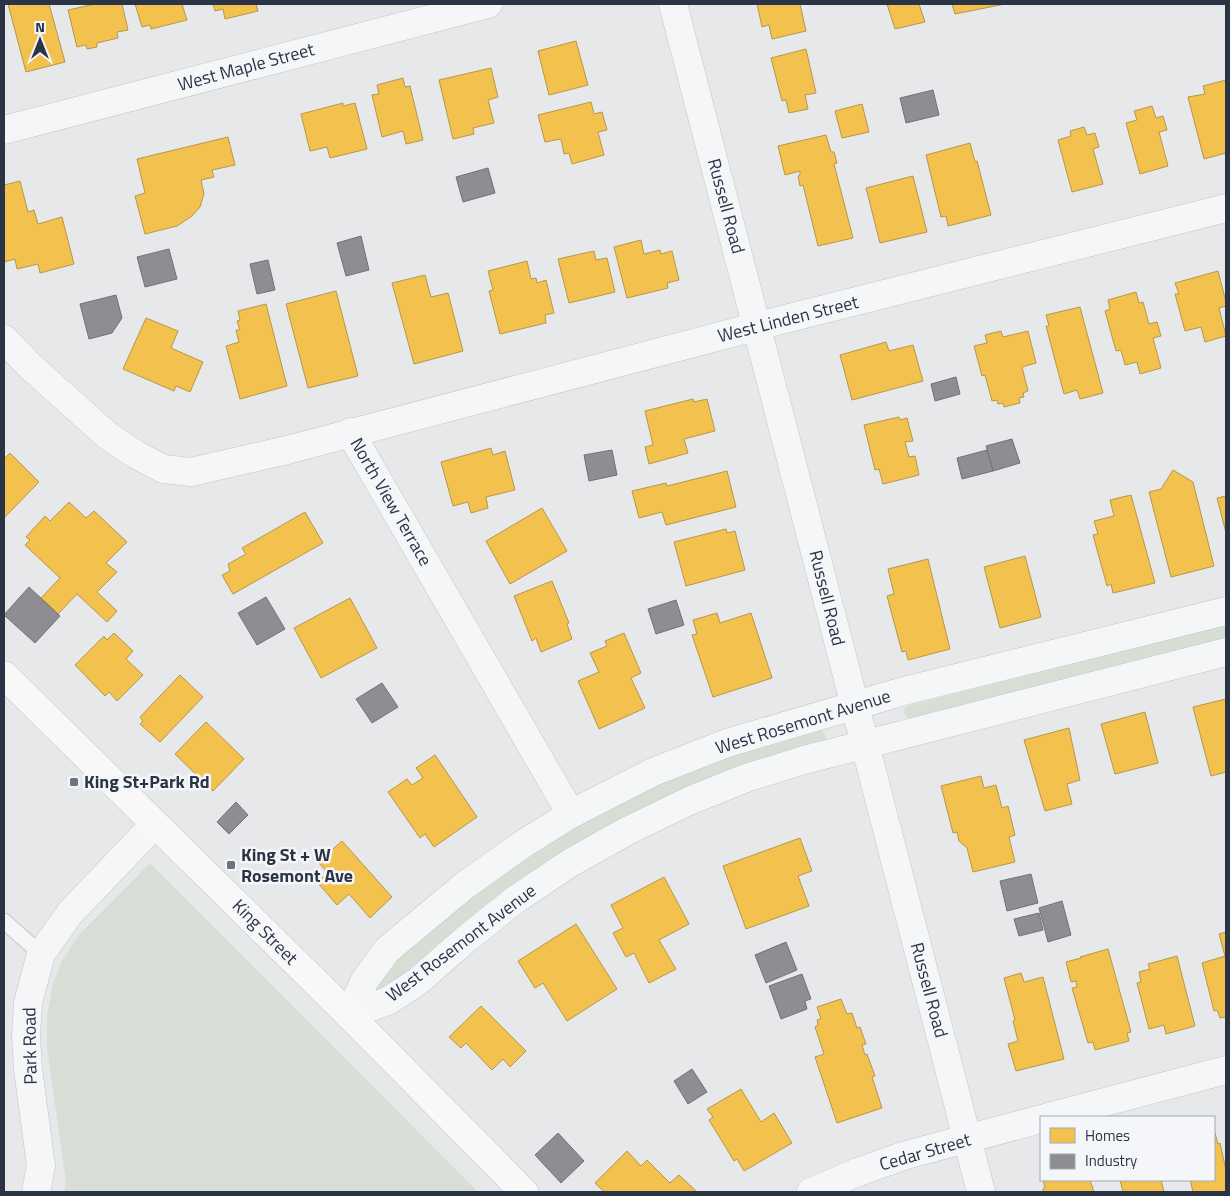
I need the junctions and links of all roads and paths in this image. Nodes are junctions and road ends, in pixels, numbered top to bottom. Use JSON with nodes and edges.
{"nodes":[{"id":1,"x":488,"y":4,"type":"edge"},
{"id":2,"x":673,"y":4,"type":"edge"},
{"id":3,"x":4,"y":130,"type":"edge"},
{"id":4,"x":1226,"y":208,"type":"edge"},
{"id":5,"x":757,"y":326,"type":"junction"},
{"id":6,"x":4,"y":339,"type":"edge"},
{"id":7,"x":350,"y":432,"type":"junction"},
{"id":8,"x":1226,"y":611,"type":"edge"},
{"id":9,"x":1226,"y":652,"type":"edge"},
{"id":10,"x":4,"y":675,"type":"edge"},
{"id":11,"x":854,"y":705,"type":"junction"},
{"id":12,"x":865,"y":744,"type":"junction"},
{"id":13,"x":571,"y":814,"type":"junction"},
{"id":14,"x":155,"y":824,"type":"junction"},
{"id":15,"x":4,"y":921,"type":"edge"},
{"id":16,"x":41,"y":954,"type":"junction"},
{"id":17,"x":349,"y":1015,"type":"junction"},
{"id":18,"x":1226,"y":1070,"type":"edge"},
{"id":19,"x":1052,"y":1116,"type":"edge"},
{"id":20,"x":1040,"y":1119,"type":"edge"},
{"id":21,"x":968,"y":1139,"type":"junction"},
{"id":22,"x":36,"y":1192,"type":"edge"},
{"id":23,"x":524,"y":1192,"type":"edge"},
{"id":24,"x":811,"y":1192,"type":"edge"},
{"id":25,"x":981,"y":1192,"type":"edge"}],
"edges":[{"from":1,"to":3,"type":"street","name":"West Maple Street"},
{"from":2,"to":5,"type":"street","name":"Russell Road"},
{"from":4,"to":5,"type":"street","name":"West Linden Street"},
{"from":5,"to":7,"type":"street","name":"West Linden Street"},
{"from":5,"to":11,"type":"street","name":"Russell Road"},
{"from":6,"to":7,"type":"street","name":"North View Terrace"},
{"from":7,"to":13,"type":"street","name":"North View Terrace"},
{"from":8,"to":11,"type":"street","name":"West Rosemont Avenue"},
{"from":9,"to":12,"type":"street","name":"West Rosemont Avenue"},
{"from":10,"to":14,"type":"main road","name":"King Street"},
{"from":11,"to":12,"type":"street","name":"Russell Road"},
{"from":11,"to":13,"type":"street","name":"West Rosemont Avenue"},
{"from":12,"to":17,"type":"street","name":"West Rosemont Avenue"},
{"from":12,"to":21,"type":"street","name":"Russell Road"},
{"from":13,"to":17,"type":"street","name":"West Rosemont Avenue"},
{"from":14,"to":16,"type":"street","name":"Park Road"},
{"from":14,"to":17,"type":"main road","name":"King Street"},
{"from":15,"to":16,"type":"lane"},
{"from":16,"to":22,"type":"street","name":"Park Road"},
{"from":17,"to":23,"type":"main road","name":"King Street"},
{"from":18,"to":19,"type":"street"},
{"from":20,"to":21,"type":"street","name":"Cedar Street"},
{"from":21,"to":24,"type":"street","name":"Cedar Street"},
{"from":21,"to":25,"type":"street","name":"Russell Road"}]}
